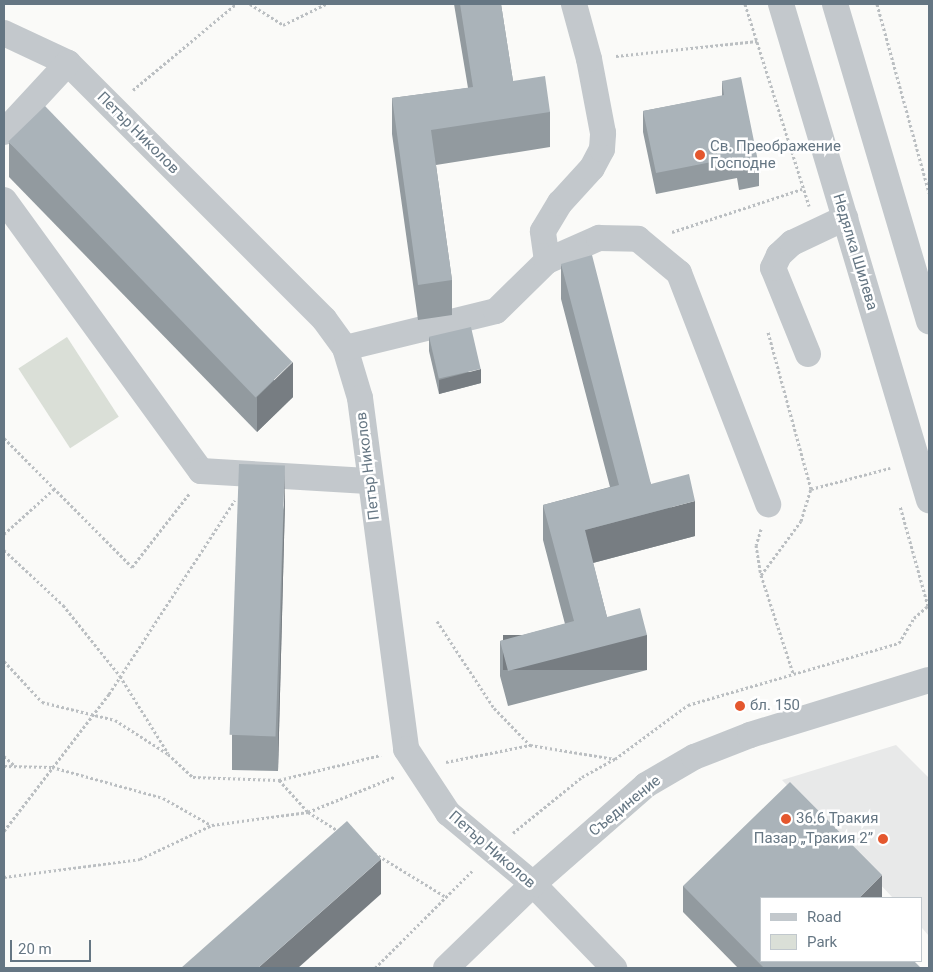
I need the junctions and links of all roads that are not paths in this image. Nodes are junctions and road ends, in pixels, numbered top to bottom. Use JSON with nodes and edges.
{"nodes":[{"id":1,"x":574,"y":4,"type":"edge"},
{"id":2,"x":781,"y":4,"type":"edge"},
{"id":3,"x":834,"y":4,"type":"edge"},
{"id":4,"x":4,"y":33,"type":"edge"},
{"id":5,"x":68,"y":63,"type":"junction"},
{"id":6,"x":4,"y":132,"type":"edge"},
{"id":7,"x":4,"y":200,"type":"edge"},
{"id":8,"x":845,"y":218,"type":"junction"},
{"id":9,"x":547,"y":261,"type":"junction"},
{"id":10,"x":929,"y":320,"type":"edge"},
{"id":11,"x":345,"y":348,"type":"junction"},
{"id":12,"x":808,"y":354,"type":"dead end"},
{"id":13,"x":368,"y":481,"type":"junction"},
{"id":14,"x":929,"y":500,"type":"edge"},
{"id":15,"x":768,"y":504,"type":"road end"},
{"id":16,"x":929,"y":680,"type":"edge"},
{"id":17,"x":533,"y":884,"type":"junction"},
{"id":18,"x":446,"y":968,"type":"edge"},
{"id":19,"x":614,"y":968,"type":"edge"}],
"edges":[{"from":1,"to":9,"type":"street"},
{"from":2,"to":8,"type":"street","name":"Недялка Шилева"},
{"from":3,"to":10,"type":"street"},
{"from":4,"to":5,"type":"street","name":"Петър Николов"},
{"from":5,"to":6,"type":"street"},
{"from":5,"to":11,"type":"street","name":"Петър Николов"},
{"from":7,"to":13,"type":"street"},
{"from":8,"to":12,"type":"street"},
{"from":8,"to":14,"type":"street","name":"Недялка Шилева"},
{"from":9,"to":11,"type":"street"},
{"from":9,"to":15,"type":"street"},
{"from":11,"to":13,"type":"street","name":"Петър Николов"},
{"from":13,"to":17,"type":"street","name":"Петър Николов"},
{"from":16,"to":17,"type":"street","name":"Съединение"},
{"from":17,"to":18,"type":"street","name":"Съединение"},
{"from":17,"to":19,"type":"street","name":"Петър Николов"}]}
